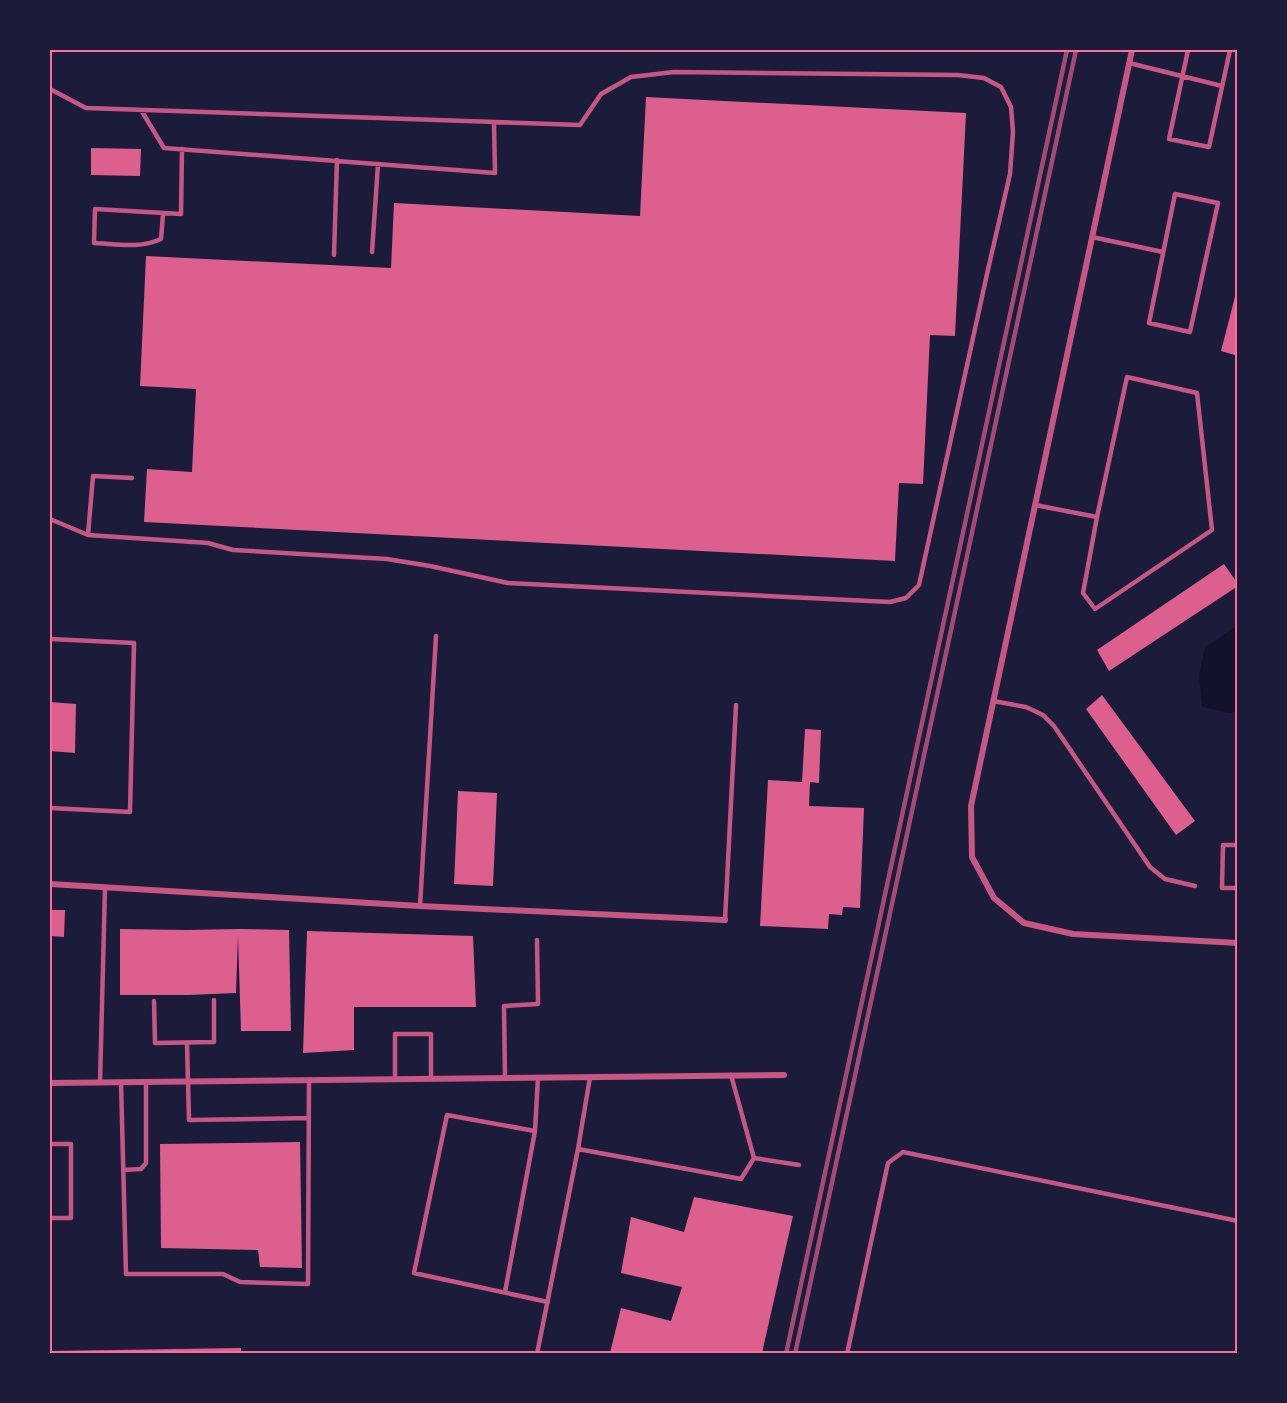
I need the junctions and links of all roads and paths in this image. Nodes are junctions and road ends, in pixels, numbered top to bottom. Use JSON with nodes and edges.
{"nodes":[{"id":1,"x":1132,"y":50,"type":"edge"},
{"id":2,"x":1188,"y":50,"type":"edge"},
{"id":3,"x":1230,"y":50,"type":"edge"},
{"id":4,"x":1129,"y":63,"type":"junction"},
{"id":5,"x":1182,"y":76,"type":"junction"},
{"id":6,"x":1222,"y":86,"type":"junction"},
{"id":7,"x":50,"y":89,"type":"edge"},
{"id":8,"x":141,"y":110,"type":"junction"},
{"id":9,"x":494,"y":122,"type":"junction"},
{"id":10,"x":182,"y":149,"type":"junction"},
{"id":11,"x":337,"y":160,"type":"junction"},
{"id":12,"x":378,"y":164,"type":"junction"},
{"id":13,"x":163,"y":214,"type":"junction"},
{"id":14,"x":1092,"y":237,"type":"junction"},
{"id":15,"x":372,"y":252,"type":"dead end"},
{"id":16,"x":1163,"y":252,"type":"junction"},
{"id":17,"x":334,"y":255,"type":"dead end"},
{"id":18,"x":132,"y":478,"type":"dead end"},
{"id":19,"x":1035,"y":505,"type":"junction"},
{"id":20,"x":1097,"y":517,"type":"junction"},
{"id":21,"x":50,"y":519,"type":"edge"},
{"id":22,"x":88,"y":534,"type":"junction"},
{"id":23,"x":436,"y":636,"type":"dead end"},
{"id":24,"x":50,"y":639,"type":"edge"},
{"id":25,"x":993,"y":701,"type":"junction"},
{"id":26,"x":736,"y":705,"type":"dead end"},
{"id":27,"x":50,"y":808,"type":"edge"},
{"id":28,"x":1238,"y":846,"type":"edge"},
{"id":29,"x":50,"y":884,"type":"edge"},
{"id":30,"x":1195,"y":886,"type":"dead end"},
{"id":31,"x":105,"y":888,"type":"junction"},
{"id":32,"x":1238,"y":888,"type":"edge"},
{"id":33,"x":420,"y":906,"type":"junction"},
{"id":34,"x":726,"y":920,"type":"joint"},
{"id":35,"x":537,"y":940,"type":"dead end"},
{"id":36,"x":1238,"y":942,"type":"edge"},
{"id":37,"x":214,"y":1000,"type":"dead end"},
{"id":38,"x":154,"y":1001,"type":"dead end"},
{"id":39,"x":187,"y":1043,"type":"junction"},
{"id":40,"x":784,"y":1074,"type":"dead end"},
{"id":41,"x":731,"y":1075,"type":"junction"},
{"id":42,"x":538,"y":1077,"type":"junction"},
{"id":43,"x":590,"y":1077,"type":"junction"},
{"id":44,"x":505,"y":1078,"type":"junction"},
{"id":45,"x":395,"y":1079,"type":"junction"},
{"id":46,"x":431,"y":1079,"type":"junction"},
{"id":47,"x":309,"y":1080,"type":"junction"},
{"id":48,"x":121,"y":1082,"type":"junction"},
{"id":49,"x":146,"y":1082,"type":"junction"},
{"id":50,"x":188,"y":1082,"type":"junction"},
{"id":51,"x":50,"y":1083,"type":"edge"},
{"id":52,"x":100,"y":1083,"type":"junction"},
{"id":53,"x":309,"y":1118,"type":"junction"},
{"id":54,"x":535,"y":1131,"type":"junction"},
{"id":55,"x":50,"y":1144,"type":"edge"},
{"id":56,"x":578,"y":1149,"type":"junction"},
{"id":57,"x":754,"y":1158,"type":"junction"},
{"id":58,"x":799,"y":1165,"type":"dead end"},
{"id":59,"x":123,"y":1170,"type":"junction"},
{"id":60,"x":50,"y":1218,"type":"edge"},
{"id":61,"x":1238,"y":1221,"type":"edge"},
{"id":62,"x":505,"y":1292,"type":"junction"},
{"id":63,"x":548,"y":1302,"type":"junction"},
{"id":64,"x":537,"y":1353,"type":"edge"},
{"id":65,"x":847,"y":1353,"type":"edge"}],
"edges":[{"from":1,"to":4,"type":"street"},
{"from":2,"to":5,"type":"lane"},
{"from":3,"to":6,"type":"lane"},
{"from":4,"to":5,"type":"lane"},
{"from":4,"to":14,"type":"street"},
{"from":5,"to":6,"type":"lane"},
{"from":5,"to":6,"type":"lane"},
{"from":7,"to":8,"type":"lane"},
{"from":8,"to":9,"type":"lane"},
{"from":8,"to":10,"type":"lane"},
{"from":9,"to":12,"type":"lane"},
{"from":9,"to":22,"type":"lane"},
{"from":10,"to":11,"type":"lane"},
{"from":10,"to":13,"type":"lane"},
{"from":11,"to":12,"type":"lane"},
{"from":11,"to":17,"type":"lane"},
{"from":12,"to":15,"type":"lane"},
{"from":13,"to":13,"type":"lane"},
{"from":14,"to":16,"type":"lane"},
{"from":14,"to":19,"type":"street"},
{"from":16,"to":16,"type":"lane"},
{"from":18,"to":22,"type":"lane"},
{"from":19,"to":20,"type":"lane"},
{"from":19,"to":25,"type":"street"},
{"from":20,"to":20,"type":"lane"},
{"from":21,"to":22,"type":"lane"},
{"from":23,"to":33,"type":"lane"},
{"from":24,"to":27,"type":"lane"},
{"from":25,"to":30,"type":"lane"},
{"from":25,"to":36,"type":"street"},
{"from":26,"to":34,"type":"lane"},
{"from":28,"to":32,"type":"lane"},
{"from":29,"to":31,"type":"street"},
{"from":31,"to":33,"type":"street"},
{"from":31,"to":52,"type":"lane"},
{"from":33,"to":34,"type":"street"},
{"from":35,"to":44,"type":"lane"},
{"from":37,"to":39,"type":"lane"},
{"from":38,"to":39,"type":"lane"},
{"from":39,"to":50,"type":"lane"},
{"from":40,"to":41,"type":"street"},
{"from":41,"to":43,"type":"street"},
{"from":41,"to":57,"type":"lane"},
{"from":42,"to":43,"type":"street"},
{"from":42,"to":44,"type":"street"},
{"from":42,"to":54,"type":"lane"},
{"from":43,"to":56,"type":"lane"},
{"from":44,"to":46,"type":"street"},
{"from":45,"to":46,"type":"street"},
{"from":45,"to":46,"type":"lane"},
{"from":45,"to":47,"type":"street"},
{"from":47,"to":50,"type":"street"},
{"from":47,"to":53,"type":"lane"},
{"from":48,"to":49,"type":"street"},
{"from":48,"to":52,"type":"street"},
{"from":48,"to":59,"type":"lane"},
{"from":49,"to":50,"type":"street"},
{"from":49,"to":59,"type":"lane"},
{"from":50,"to":53,"type":"lane"},
{"from":51,"to":52,"type":"street"},
{"from":53,"to":59,"type":"lane"},
{"from":54,"to":62,"type":"lane"},
{"from":54,"to":62,"type":"lane"},
{"from":55,"to":60,"type":"lane"},
{"from":56,"to":57,"type":"lane"},
{"from":56,"to":63,"type":"lane"},
{"from":57,"to":58,"type":"lane"},
{"from":61,"to":65,"type":"lane"},
{"from":62,"to":63,"type":"lane"},
{"from":63,"to":64,"type":"lane"}]}
